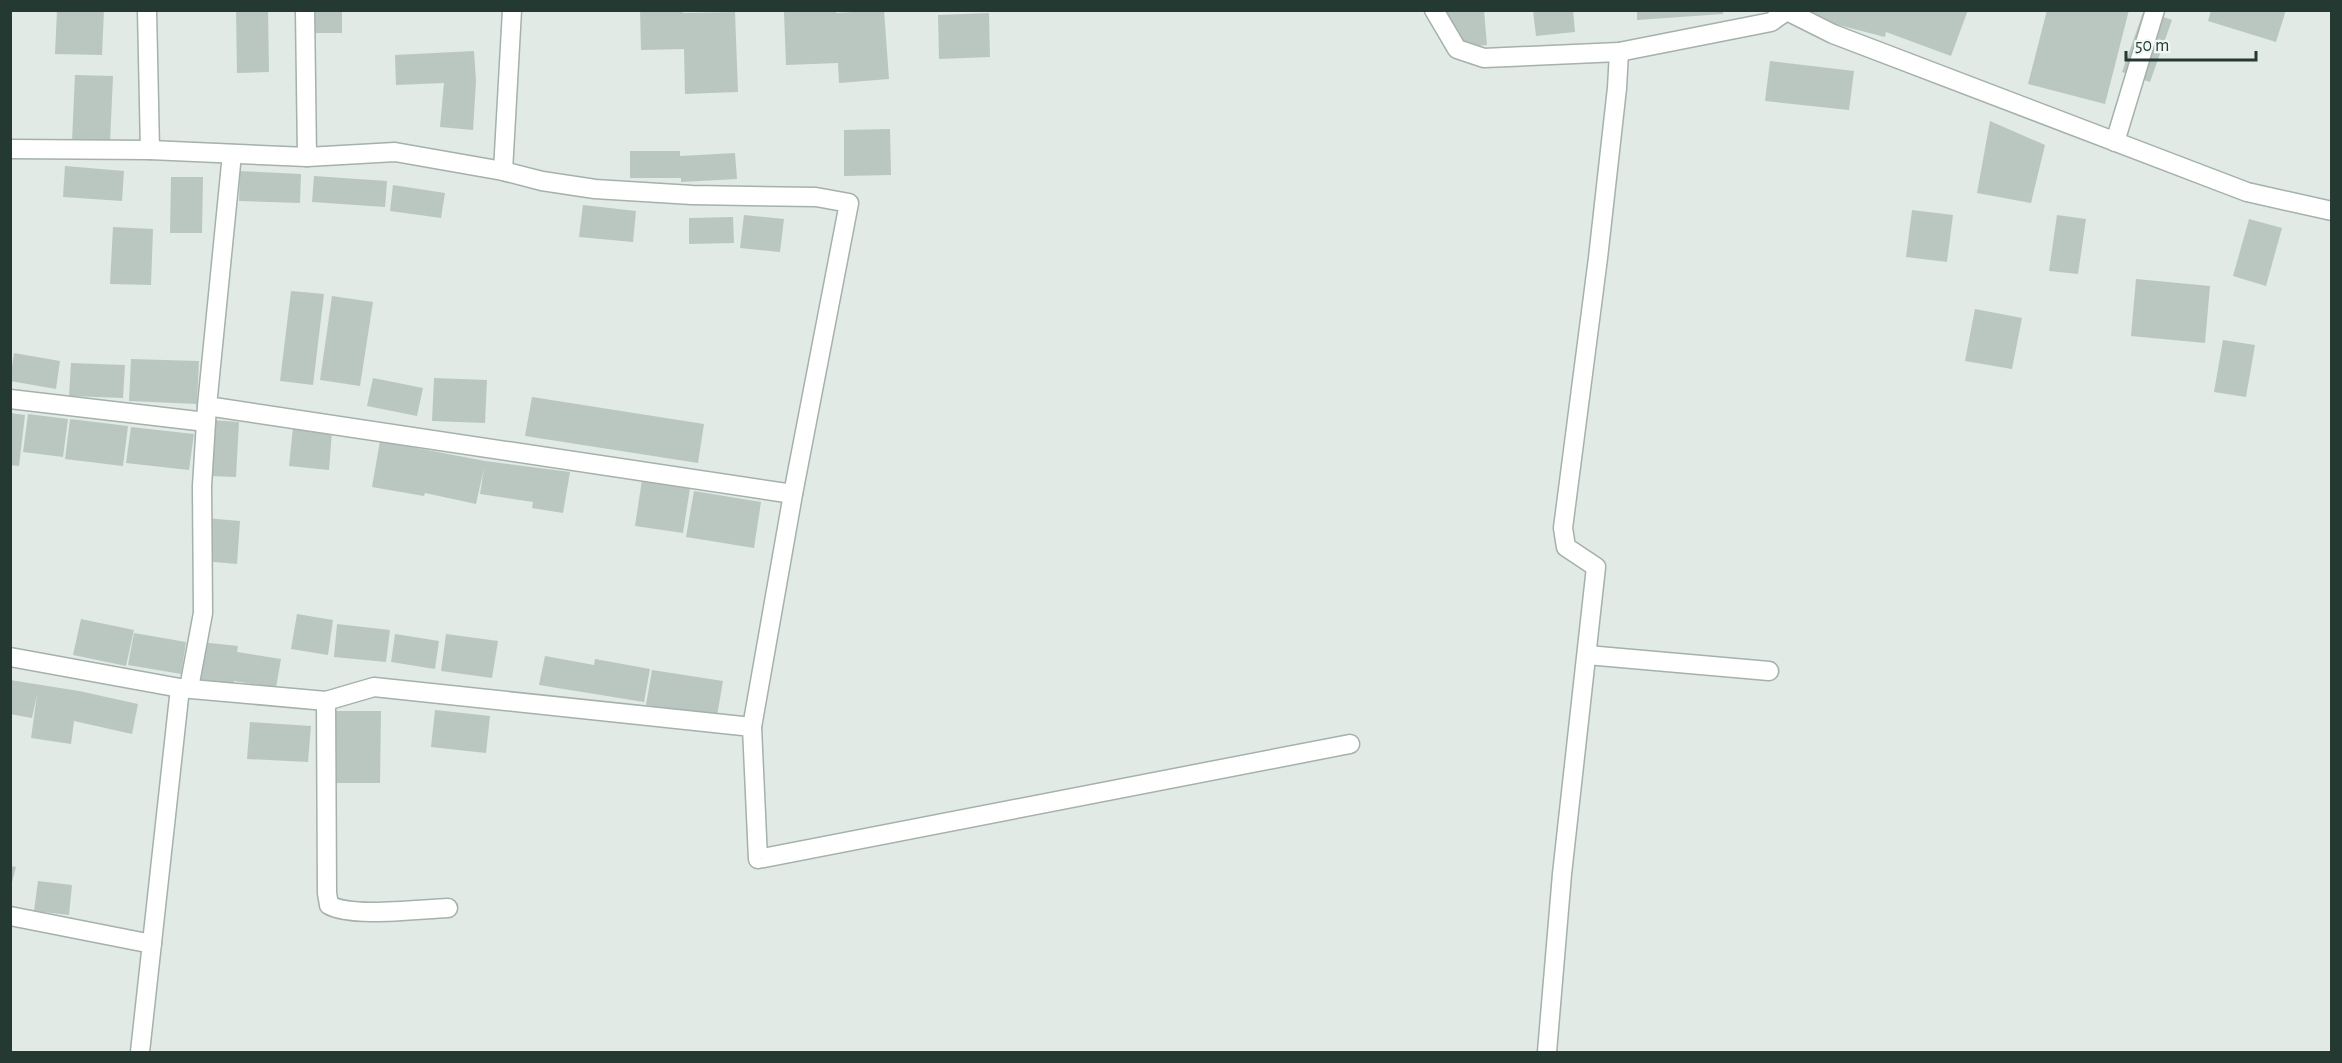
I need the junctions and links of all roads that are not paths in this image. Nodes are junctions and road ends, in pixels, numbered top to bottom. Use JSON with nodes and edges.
{"nodes":[{"id":1,"x":147,"y":10,"type":"edge"},
{"id":2,"x":305,"y":10,"type":"edge"},
{"id":3,"x":512,"y":10,"type":"edge"},
{"id":4,"x":1434,"y":10,"type":"edge"},
{"id":5,"x":2155,"y":10,"type":"edge"},
{"id":6,"x":1785,"y":11,"type":"edge"},
{"id":7,"x":1619,"y":52,"type":"junction"},
{"id":8,"x":2115,"y":142,"type":"junction"},
{"id":9,"x":10,"y":149,"type":"edge"},
{"id":10,"x":150,"y":150,"type":"junction"},
{"id":11,"x":232,"y":154,"type":"junction"},
{"id":12,"x":308,"y":157,"type":"junction"},
{"id":13,"x":503,"y":171,"type":"junction"},
{"id":14,"x":2331,"y":211,"type":"edge"},
{"id":15,"x":10,"y":399,"type":"edge"},
{"id":16,"x":207,"y":414,"type":"junction"},
{"id":17,"x":793,"y":494,"type":"junction"},
{"id":18,"x":1587,"y":655,"type":"junction"},
{"id":19,"x":10,"y":657,"type":"edge"},
{"id":20,"x":1769,"y":672,"type":"dead end"},
{"id":21,"x":185,"y":688,"type":"junction"},
{"id":22,"x":326,"y":701,"type":"junction"},
{"id":23,"x":752,"y":727,"type":"junction"},
{"id":24,"x":1350,"y":744,"type":"dead end"},
{"id":25,"x":448,"y":908,"type":"dead end"},
{"id":26,"x":10,"y":916,"type":"edge"},
{"id":27,"x":152,"y":944,"type":"junction"},
{"id":28,"x":140,"y":1053,"type":"edge"},
{"id":29,"x":1547,"y":1053,"type":"edge"}],
"edges":[{"from":1,"to":10,"type":"street"},
{"from":2,"to":12,"type":"street"},
{"from":3,"to":13,"type":"street"},
{"from":4,"to":7,"type":"street"},
{"from":5,"to":8,"type":"street"},
{"from":6,"to":7,"type":"street"},
{"from":6,"to":8,"type":"street"},
{"from":7,"to":18,"type":"street"},
{"from":8,"to":14,"type":"street"},
{"from":9,"to":10,"type":"street"},
{"from":10,"to":11,"type":"street"},
{"from":11,"to":12,"type":"street"},
{"from":11,"to":16,"type":"street"},
{"from":12,"to":13,"type":"street"},
{"from":13,"to":17,"type":"street"},
{"from":15,"to":16,"type":"street"},
{"from":16,"to":17,"type":"street"},
{"from":16,"to":21,"type":"street"},
{"from":17,"to":23,"type":"street"},
{"from":18,"to":20,"type":"street"},
{"from":18,"to":29,"type":"street"},
{"from":19,"to":21,"type":"street"},
{"from":21,"to":22,"type":"street"},
{"from":21,"to":27,"type":"street"},
{"from":22,"to":23,"type":"street"},
{"from":22,"to":25,"type":"street"},
{"from":23,"to":24,"type":"street"},
{"from":26,"to":27,"type":"street"},
{"from":27,"to":28,"type":"street"}]}
